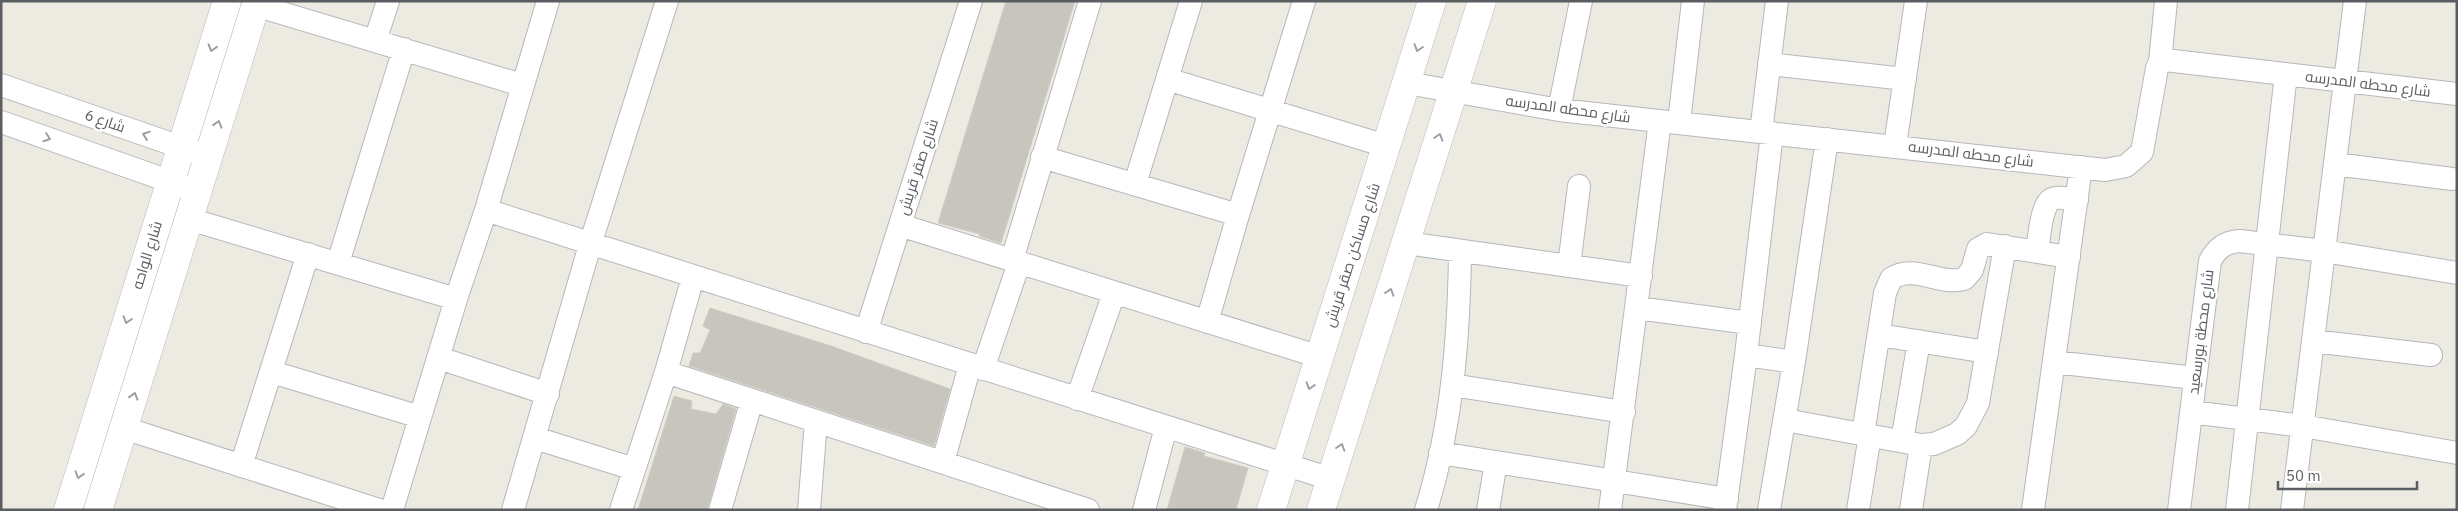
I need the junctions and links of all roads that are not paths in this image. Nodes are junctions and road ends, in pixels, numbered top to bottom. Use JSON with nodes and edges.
{"nodes":[{"id":1,"x":227,"y":1,"type":"edge"},
{"id":2,"x":388,"y":1,"type":"edge"},
{"id":3,"x":548,"y":1,"type":"edge"},
{"id":4,"x":667,"y":1,"type":"edge"},
{"id":5,"x":971,"y":1,"type":"edge"},
{"id":6,"x":1090,"y":1,"type":"edge"},
{"id":7,"x":1191,"y":1,"type":"edge"},
{"id":8,"x":1304,"y":1,"type":"edge"},
{"id":9,"x":1432,"y":1,"type":"edge"},
{"id":10,"x":1482,"y":1,"type":"edge"},
{"id":11,"x":1581,"y":1,"type":"edge"},
{"id":12,"x":1693,"y":1,"type":"edge"},
{"id":13,"x":1777,"y":1,"type":"edge"},
{"id":14,"x":1916,"y":1,"type":"edge"},
{"id":15,"x":2166,"y":1,"type":"edge"},
{"id":16,"x":2354,"y":1,"type":"edge"},
{"id":17,"x":256,"y":3,"type":"edge"},
{"id":18,"x":375,"y":41,"type":"junction"},
{"id":19,"x":404,"y":49,"type":"junction"},
{"id":20,"x":2160,"y":62,"type":"junction"},
{"id":21,"x":1769,"y":64,"type":"junction"},
{"id":22,"x":2286,"y":74,"type":"junction"},
{"id":23,"x":1167,"y":78,"type":"junction"},
{"id":24,"x":1905,"y":79,"type":"junction"},
{"id":25,"x":2346,"y":81,"type":"junction"},
{"id":26,"x":1407,"y":82,"type":"junction"},
{"id":27,"x":522,"y":84,"type":"junction"},
{"id":28,"x":1,"y":85,"type":"edge"},
{"id":29,"x":1453,"y":92,"type":"junction"},
{"id":30,"x":2457,"y":94,"type":"edge"},
{"id":31,"x":1270,"y":110,"type":"junction"},
{"id":32,"x":1559,"y":110,"type":"junction"},
{"id":33,"x":1,"y":122,"type":"edge"},
{"id":34,"x":1669,"y":122,"type":"junction"},
{"id":35,"x":1766,"y":132,"type":"junction"},
{"id":36,"x":1827,"y":139,"type":"junction"},
{"id":37,"x":1386,"y":146,"type":"junction"},
{"id":38,"x":1895,"y":146,"type":"junction"},
{"id":39,"x":181,"y":147,"type":"junction"},
{"id":40,"x":208,"y":156,"type":"junction"},
{"id":41,"x":1042,"y":157,"type":"junction"},
{"id":42,"x":2335,"y":164,"type":"junction"},
{"id":43,"x":2081,"y":167,"type":"junction"},
{"id":44,"x":2452,"y":179,"type":"dead end"},
{"id":45,"x":170,"y":182,"type":"junction"},
{"id":46,"x":1135,"y":184,"type":"junction"},
{"id":47,"x":1579,"y":186,"type":"dead end"},
{"id":48,"x":198,"y":191,"type":"junction"},
{"id":49,"x":2077,"y":200,"type":"junction"},
{"id":50,"x":486,"y":210,"type":"junction"},
{"id":51,"x":1238,"y":215,"type":"junction"},
{"id":52,"x":189,"y":219,"type":"junction"},
{"id":53,"x":900,"y":225,"type":"junction"},
{"id":54,"x":1406,"y":242,"type":"junction"},
{"id":55,"x":2267,"y":244,"type":"junction"},
{"id":56,"x":590,"y":245,"type":"junction"},
{"id":57,"x":2005,"y":246,"type":"junction"},
{"id":58,"x":2324,"y":251,"type":"junction"},
{"id":59,"x":1460,"y":252,"type":"junction"},
{"id":60,"x":2037,"y":252,"type":"junction"},
{"id":61,"x":308,"y":254,"type":"junction"},
{"id":62,"x":2069,"y":257,"type":"junction"},
{"id":63,"x":1015,"y":262,"type":"junction"},
{"id":64,"x":338,"y":263,"type":"junction"},
{"id":65,"x":1569,"y":266,"type":"junction"},
{"id":66,"x":2457,"y":273,"type":"edge"},
{"id":67,"x":1641,"y":276,"type":"junction"},
{"id":68,"x":693,"y":277,"type":"junction"},
{"id":69,"x":1114,"y":292,"type":"junction"},
{"id":70,"x":456,"y":299,"type":"junction"},
{"id":71,"x":1637,"y":308,"type":"junction"},
{"id":72,"x":1208,"y":322,"type":"junction"},
{"id":73,"x":1750,"y":323,"type":"junction"},
{"id":74,"x":866,"y":332,"type":"junction"},
{"id":75,"x":1879,"y":334,"type":"junction"},
{"id":76,"x":2313,"y":340,"type":"junction"},
{"id":77,"x":1918,"y":341,"type":"junction"},
{"id":78,"x":1987,"y":352,"type":"junction"},
{"id":79,"x":1746,"y":355,"type":"junction"},
{"id":80,"x":2432,"y":355,"type":"dead end"},
{"id":81,"x":1320,"y":357,"type":"junction"},
{"id":82,"x":438,"y":358,"type":"junction"},
{"id":83,"x":1794,"y":362,"type":"junction"},
{"id":84,"x":2054,"y":362,"type":"junction"},
{"id":85,"x":976,"y":367,"type":"junction"},
{"id":86,"x":272,"y":372,"type":"junction"},
{"id":87,"x":666,"y":372,"type":"junction"},
{"id":88,"x":2195,"y":378,"type":"junction"},
{"id":89,"x":1452,"y":385,"type":"junction"},
{"id":90,"x":548,"y":394,"type":"junction"},
{"id":91,"x":1077,"y":399,"type":"junction"},
{"id":92,"x":752,"y":400,"type":"junction"},
{"id":93,"x":1624,"y":412,"type":"junction"},
{"id":94,"x":2191,"y":412,"type":"junction"},
{"id":95,"x":420,"y":417,"type":"junction"},
{"id":96,"x":2247,"y":419,"type":"junction"},
{"id":97,"x":1785,"y":420,"type":"junction"},
{"id":98,"x":816,"y":421,"type":"junction"},
{"id":99,"x":2303,"y":426,"type":"junction"},
{"id":100,"x":1166,"y":427,"type":"junction"},
{"id":101,"x":124,"y":428,"type":"junction"},
{"id":102,"x":1867,"y":435,"type":"junction"},
{"id":103,"x":535,"y":438,"type":"junction"},
{"id":104,"x":1912,"y":443,"type":"junction"},
{"id":105,"x":2457,"y":452,"type":"edge"},
{"id":106,"x":1440,"y":453,"type":"junction"},
{"id":107,"x":943,"y":462,"type":"junction"},
{"id":108,"x":1496,"y":462,"type":"junction"},
{"id":109,"x":1285,"y":465,"type":"junction"},
{"id":110,"x":241,"y":466,"type":"junction"},
{"id":111,"x":634,"y":469,"type":"junction"},
{"id":112,"x":1331,"y":479,"type":"junction"},
{"id":113,"x":1614,"y":481,"type":"junction"},
{"id":114,"x":332,"y":502,"type":"edge"},
{"id":115,"x":1726,"y":504,"type":"edge"},
{"id":116,"x":1056,"y":505,"type":"edge"},
{"id":117,"x":68,"y":510,"type":"edge"},
{"id":118,"x":98,"y":510,"type":"edge"},
{"id":119,"x":379,"y":510,"type":"edge"},
{"id":120,"x":392,"y":510,"type":"edge"},
{"id":121,"x":513,"y":510,"type":"edge"},
{"id":122,"x":621,"y":510,"type":"edge"},
{"id":123,"x":720,"y":510,"type":"edge"},
{"id":124,"x":809,"y":510,"type":"edge"},
{"id":125,"x":1088,"y":510,"type":"edge"},
{"id":126,"x":1144,"y":510,"type":"edge"},
{"id":127,"x":1271,"y":510,"type":"edge"},
{"id":128,"x":1321,"y":510,"type":"edge"},
{"id":129,"x":1426,"y":510,"type":"edge"},
{"id":130,"x":1488,"y":510,"type":"edge"},
{"id":131,"x":1610,"y":510,"type":"edge"},
{"id":132,"x":1770,"y":510,"type":"edge"},
{"id":133,"x":1858,"y":510,"type":"edge"},
{"id":134,"x":1912,"y":510,"type":"edge"},
{"id":135,"x":2033,"y":510,"type":"edge"},
{"id":136,"x":2179,"y":510,"type":"edge"},
{"id":137,"x":2237,"y":510,"type":"edge"},
{"id":138,"x":2292,"y":510,"type":"edge"}],
"edges":[{"from":1,"to":39,"type":"street","name":"شارع الواحه","one_way":true},
{"from":2,"to":18,"type":"street"},
{"from":3,"to":27,"type":"street"},
{"from":4,"to":56,"type":"street"},
{"from":5,"to":53,"type":"street","name":"شارع صقر قريش"},
{"from":6,"to":41,"type":"street"},
{"from":7,"to":23,"type":"street"},
{"from":8,"to":31,"type":"street"},
{"from":9,"to":26,"type":"street","name":"شارع مساكن صقر قريش","one_way":true},
{"from":10,"to":29,"type":"street"},
{"from":11,"to":32,"type":"street"},
{"from":12,"to":34,"type":"street"},
{"from":13,"to":21,"type":"street"},
{"from":14,"to":24,"type":"street"},
{"from":15,"to":20,"type":"street"},
{"from":16,"to":25,"type":"street"},
{"from":17,"to":18,"type":"street"},
{"from":40,"to":17,"type":"street","name":"شارع الواحه","one_way":true},
{"from":18,"to":19,"type":"street"},
{"from":19,"to":27,"type":"street"},
{"from":19,"to":64,"type":"street"},
{"from":20,"to":22,"type":"street","name":"شارع محطه المدرسه"},
{"from":20,"to":43,"type":"street","name":"شارع محطه المدرسه"},
{"from":21,"to":24,"type":"street"},
{"from":21,"to":35,"type":"street"},
{"from":22,"to":25,"type":"street","name":"شارع محطه المدرسه"},
{"from":22,"to":55,"type":"street"},
{"from":23,"to":31,"type":"street"},
{"from":23,"to":46,"type":"street"},
{"from":24,"to":38,"type":"street"},
{"from":25,"to":30,"type":"street","name":"شارع محطه المدرسه"},
{"from":25,"to":42,"type":"street"},
{"from":26,"to":29,"type":"street","name":"شارع محطه المدرسه"},
{"from":26,"to":37,"type":"street","name":"شارع مساكن صقر قريش"},
{"from":27,"to":50,"type":"street"},
{"from":39,"to":28,"type":"street","name":"شارع 6","one_way":true},
{"from":29,"to":32,"type":"street","name":"شارع محطه المدرسه"},
{"from":54,"to":29,"type":"street","one_way":true},
{"from":31,"to":37,"type":"street"},
{"from":31,"to":51,"type":"street"},
{"from":32,"to":34,"type":"street","name":"شارع محطه المدرسه"},
{"from":33,"to":45,"type":"street","one_way":true},
{"from":34,"to":35,"type":"street","name":"شارع محطه المدرسه"},
{"from":34,"to":67,"type":"street"},
{"from":35,"to":36,"type":"street","name":"شارع محطه المدرسه"},
{"from":35,"to":73,"type":"street"},
{"from":36,"to":38,"type":"street","name":"شارع محطه المدرسه"},
{"from":36,"to":83,"type":"street"},
{"from":37,"to":81,"type":"street","name":"شارع مساكن صقر قريش"},
{"from":38,"to":43,"type":"street","name":"شارع محطه المدرسه"},
{"from":39,"to":40,"type":"street","name":"شارع 6"},
{"from":39,"to":45,"type":"street","name":"شارع الواحه"},
{"from":40,"to":48,"type":"street","name":"شارع الواحه"},
{"from":41,"to":46,"type":"street"},
{"from":41,"to":63,"type":"street"},
{"from":42,"to":44,"type":"street"},
{"from":42,"to":58,"type":"street"},
{"from":43,"to":49,"type":"street"},
{"from":45,"to":48,"type":"street"},
{"from":45,"to":117,"type":"street","name":"شارع الواحه","one_way":true},
{"from":46,"to":51,"type":"street"},
{"from":47,"to":65,"type":"street"},
{"from":48,"to":52,"type":"street","name":"شارع الواحه"},
{"from":49,"to":60,"type":"street"},
{"from":49,"to":62,"type":"street"},
{"from":50,"to":56,"type":"street"},
{"from":50,"to":70,"type":"street"},
{"from":51,"to":72,"type":"street"},
{"from":52,"to":61,"type":"street"},
{"from":101,"to":52,"type":"street","name":"شارع الواحه","one_way":true},
{"from":53,"to":63,"type":"street"},
{"from":53,"to":74,"type":"street","name":"شارع صقر قريش"},
{"from":54,"to":59,"type":"street"},
{"from":112,"to":54,"type":"street","one_way":true},
{"from":55,"to":58,"type":"street","name":"شارع محطة بورسعيد"},
{"from":55,"to":88,"type":"street","name":"شارع محطة بورسعيد"},
{"from":55,"to":96,"type":"street"},
{"from":56,"to":68,"type":"street"},
{"from":56,"to":90,"type":"street"},
{"from":57,"to":60,"type":"street"},
{"from":57,"to":75,"type":"street"},
{"from":57,"to":78,"type":"street"},
{"from":58,"to":66,"type":"street","name":"شارع محطة بورسعيد"},
{"from":58,"to":76,"type":"street"},
{"from":59,"to":65,"type":"street"},
{"from":59,"to":89,"type":"street"},
{"from":60,"to":62,"type":"street"},
{"from":61,"to":64,"type":"street"},
{"from":61,"to":86,"type":"street"},
{"from":62,"to":84,"type":"street"},
{"from":63,"to":69,"type":"street"},
{"from":63,"to":85,"type":"street"},
{"from":64,"to":70,"type":"street"},
{"from":65,"to":67,"type":"street"},
{"from":67,"to":71,"type":"street"},
{"from":68,"to":74,"type":"street"},
{"from":68,"to":87,"type":"street"},
{"from":69,"to":72,"type":"street"},
{"from":69,"to":91,"type":"street"},
{"from":70,"to":82,"type":"street"},
{"from":71,"to":73,"type":"street"},
{"from":71,"to":93,"type":"street"},
{"from":72,"to":81,"type":"street"},
{"from":73,"to":79,"type":"street"},
{"from":74,"to":85,"type":"street"},
{"from":75,"to":77,"type":"street"},
{"from":75,"to":102,"type":"street"},
{"from":76,"to":80,"type":"street"},
{"from":76,"to":99,"type":"street"},
{"from":77,"to":78,"type":"street"},
{"from":77,"to":104,"type":"street"},
{"from":78,"to":104,"type":"street"},
{"from":79,"to":83,"type":"street"},
{"from":79,"to":115,"type":"street"},
{"from":81,"to":109,"type":"street","name":"شارع مساكن صقر قريش","one_way":true},
{"from":82,"to":90,"type":"street"},
{"from":82,"to":95,"type":"street"},
{"from":83,"to":97,"type":"street"},
{"from":84,"to":88,"type":"street"},
{"from":84,"to":135,"type":"street"},
{"from":85,"to":91,"type":"street"},
{"from":85,"to":107,"type":"street"},
{"from":86,"to":95,"type":"street"},
{"from":86,"to":110,"type":"street"},
{"from":87,"to":92,"type":"street"},
{"from":87,"to":111,"type":"street"},
{"from":88,"to":94,"type":"street","name":"شارع محطة بورسعيد"},
{"from":89,"to":93,"type":"street"},
{"from":89,"to":106,"type":"street"},
{"from":90,"to":103,"type":"street"},
{"from":91,"to":100,"type":"street"},
{"from":92,"to":98,"type":"street"},
{"from":92,"to":123,"type":"street"},
{"from":93,"to":113,"type":"street"},
{"from":94,"to":96,"type":"street"},
{"from":94,"to":136,"type":"street","name":"شارع محطة بورسعيد"},
{"from":95,"to":120,"type":"street"},
{"from":96,"to":99,"type":"street"},
{"from":96,"to":137,"type":"street"},
{"from":97,"to":102,"type":"street"},
{"from":97,"to":132,"type":"street"},
{"from":98,"to":107,"type":"street"},
{"from":98,"to":124,"type":"street"},
{"from":99,"to":105,"type":"street"},
{"from":99,"to":138,"type":"street"},
{"from":100,"to":109,"type":"street"},
{"from":100,"to":126,"type":"street"},
{"from":101,"to":110,"type":"street"},
{"from":101,"to":118,"type":"street","name":"شارع الواحه"},
{"from":102,"to":104,"type":"street"},
{"from":102,"to":133,"type":"street"},
{"from":103,"to":111,"type":"street"},
{"from":103,"to":121,"type":"street"},
{"from":104,"to":134,"type":"street"},
{"from":106,"to":108,"type":"street"},
{"from":106,"to":129,"type":"street"},
{"from":107,"to":116,"type":"street"},
{"from":108,"to":113,"type":"street"},
{"from":108,"to":130,"type":"street"},
{"from":109,"to":112,"type":"street"},
{"from":109,"to":127,"type":"street","name":"شارع مساكن صقر قريش"},
{"from":110,"to":114,"type":"street"},
{"from":111,"to":122,"type":"street"},
{"from":112,"to":128,"type":"street"},
{"from":113,"to":115,"type":"street"},
{"from":113,"to":131,"type":"street"},
{"from":114,"to":119,"type":"street"},
{"from":116,"to":125,"type":"street"}]}
